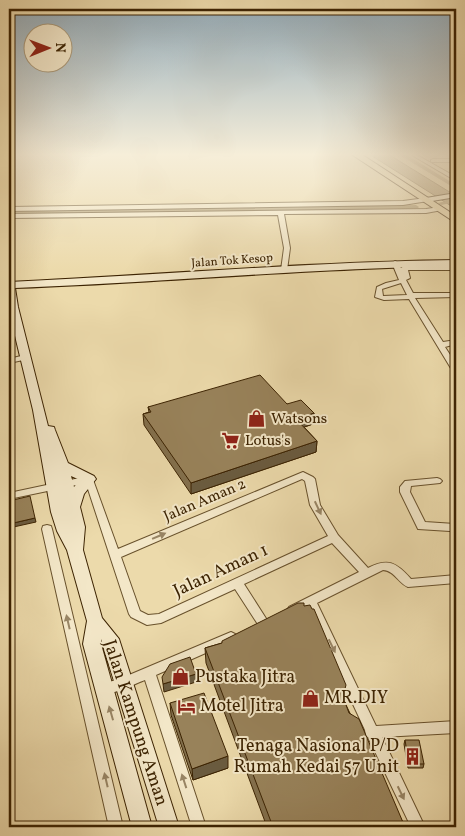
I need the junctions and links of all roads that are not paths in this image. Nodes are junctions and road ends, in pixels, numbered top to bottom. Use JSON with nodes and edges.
{"nodes":[{"id":1,"x":418,"y":193,"type":"edge"},
{"id":2,"x":456,"y":195,"type":"edge"},
{"id":3,"x":429,"y":200,"type":"junction"},
{"id":4,"x":9,"y":209,"type":"edge"},
{"id":5,"x":440,"y":209,"type":"junction"},
{"id":6,"x":280,"y":212,"type":"junction"},
{"id":7,"x":9,"y":216,"type":"edge"},
{"id":8,"x":456,"y":220,"type":"edge"},
{"id":9,"x":395,"y":263,"type":"junction"},
{"id":10,"x":456,"y":263,"type":"edge"},
{"id":11,"x":456,"y":268,"type":"edge"},
{"id":12,"x":284,"y":270,"type":"junction"},
{"id":13,"x":403,"y":281,"type":"junction"},
{"id":14,"x":9,"y":285,"type":"edge"},
{"id":15,"x":456,"y":295,"type":"edge"},
{"id":16,"x":412,"y":296,"type":"junction"},
{"id":17,"x":456,"y":342,"type":"edge"},
{"id":18,"x":442,"y":345,"type":"junction"},
{"id":19,"x":25,"y":357,"type":"junction"},
{"id":20,"x":9,"y":361,"type":"edge"},
{"id":21,"x":455,"y":367,"type":"edge"},
{"id":22,"x":39,"y":410,"type":"junction"},
{"id":23,"x":62,"y":466,"type":"junction"},
{"id":24,"x":89,"y":479,"type":"junction"},
{"id":25,"x":437,"y":481,"type":"dead end"},
{"id":26,"x":59,"y":486,"type":"junction"},
{"id":27,"x":9,"y":496,"type":"edge"},
{"id":28,"x":72,"y":509,"type":"junction"},
{"id":29,"x":47,"y":529,"type":"dead end"},
{"id":30,"x":456,"y":529,"type":"edge"},
{"id":31,"x":334,"y":538,"type":"junction"},
{"id":32,"x":75,"y":550,"type":"junction"},
{"id":33,"x":114,"y":555,"type":"junction"},
{"id":34,"x":366,"y":573,"type":"junction"},
{"id":35,"x":456,"y":579,"type":"edge"},
{"id":36,"x":237,"y":583,"type":"junction"},
{"id":37,"x":310,"y":602,"type":"junction"},
{"id":38,"x":95,"y":621,"type":"junction"},
{"id":39,"x":263,"y":623,"type":"junction"},
{"id":40,"x":149,"y":673,"type":"junction"},
{"id":41,"x":124,"y":684,"type":"junction"},
{"id":42,"x":104,"y":690,"type":"junction"},
{"id":43,"x":456,"y":727,"type":"edge"},
{"id":44,"x":371,"y":732,"type":"junction"},
{"id":45,"x":116,"y":827,"type":"edge"},
{"id":46,"x":142,"y":827,"type":"edge"},
{"id":47,"x":169,"y":827,"type":"edge"},
{"id":48,"x":199,"y":827,"type":"edge"},
{"id":49,"x":418,"y":827,"type":"edge"}],
"edges":[{"from":1,"to":3,"type":"main road"},
{"from":2,"to":3,"type":"street"},
{"from":3,"to":4,"type":"street"},
{"from":3,"to":5,"type":"main road"},
{"from":5,"to":6,"type":"street"},
{"from":5,"to":8,"type":"main road"},
{"from":6,"to":7,"type":"street"},
{"from":6,"to":12,"type":"street"},
{"from":9,"to":10,"type":"street","name":"Jalan Tok Kesop"},
{"from":9,"to":12,"type":"street","name":"Jalan Tok Kesop"},
{"from":9,"to":13,"type":"street"},
{"from":11,"to":16,"type":"street"},
{"from":12,"to":14,"type":"street","name":"Jalan Tok Kesop"},
{"from":13,"to":16,"type":"street"},
{"from":13,"to":16,"type":"street"},
{"from":14,"to":19,"type":"street","name":"Jalan Kampung Aman"},
{"from":15,"to":16,"type":"street"},
{"from":16,"to":18,"type":"street"},
{"from":17,"to":18,"type":"street"},
{"from":18,"to":21,"type":"street"},
{"from":19,"to":20,"type":"street"},
{"from":19,"to":22,"type":"street","name":"Jalan Kampung Aman"},
{"from":22,"to":23,"type":"street","name":"Jalan Kampung Aman"},
{"from":22,"to":26,"type":"street","name":"Jalan Kampung Aman"},
{"from":23,"to":24,"type":"street"},
{"from":23,"to":26,"type":"street","name":"Jalan Kampung Aman"},
{"from":24,"to":26,"type":"street"},
{"from":24,"to":28,"type":"street"},
{"from":24,"to":33,"type":"street","name":"Jalan Aman 1"},
{"from":25,"to":30,"type":"street"},
{"from":26,"to":27,"type":"street"},
{"from":26,"to":28,"type":"street","name":"Jalan Kampung Aman"},
{"from":26,"to":32,"type":"street","name":"Jalan Kampung Aman"},
{"from":28,"to":32,"type":"street","name":"Jalan Kampung Aman"},
{"from":45,"to":29,"type":"street","one_way":true},
{"from":33,"to":31,"type":"street","name":"Jalan Aman 2","one_way":true},
{"from":31,"to":34,"type":"street"},
{"from":31,"to":36,"type":"street","name":"Jalan Aman 1"},
{"from":32,"to":38,"type":"street","name":"Jalan Kampung Aman"},
{"from":33,"to":36,"type":"street","name":"Jalan Aman 1"},
{"from":34,"to":35,"type":"street"},
{"from":34,"to":37,"type":"street"},
{"from":36,"to":39,"type":"street"},
{"from":37,"to":39,"type":"street"},
{"from":37,"to":44,"type":"street","one_way":true},
{"from":38,"to":41,"type":"street","name":"Jalan Kampung Aman"},
{"from":38,"to":42,"type":"street","name":"Jalan Kampung Aman"},
{"from":39,"to":40,"type":"street"},
{"from":40,"to":41,"type":"street"},
{"from":48,"to":40,"type":"street","one_way":true},
{"from":41,"to":42,"type":"street"},
{"from":41,"to":47,"type":"street","name":"Jalan Kampung Aman"},
{"from":46,"to":42,"type":"street","name":"Jalan Kampung Aman","one_way":true},
{"from":43,"to":44,"type":"street"},
{"from":44,"to":49,"type":"street","one_way":true}]}
